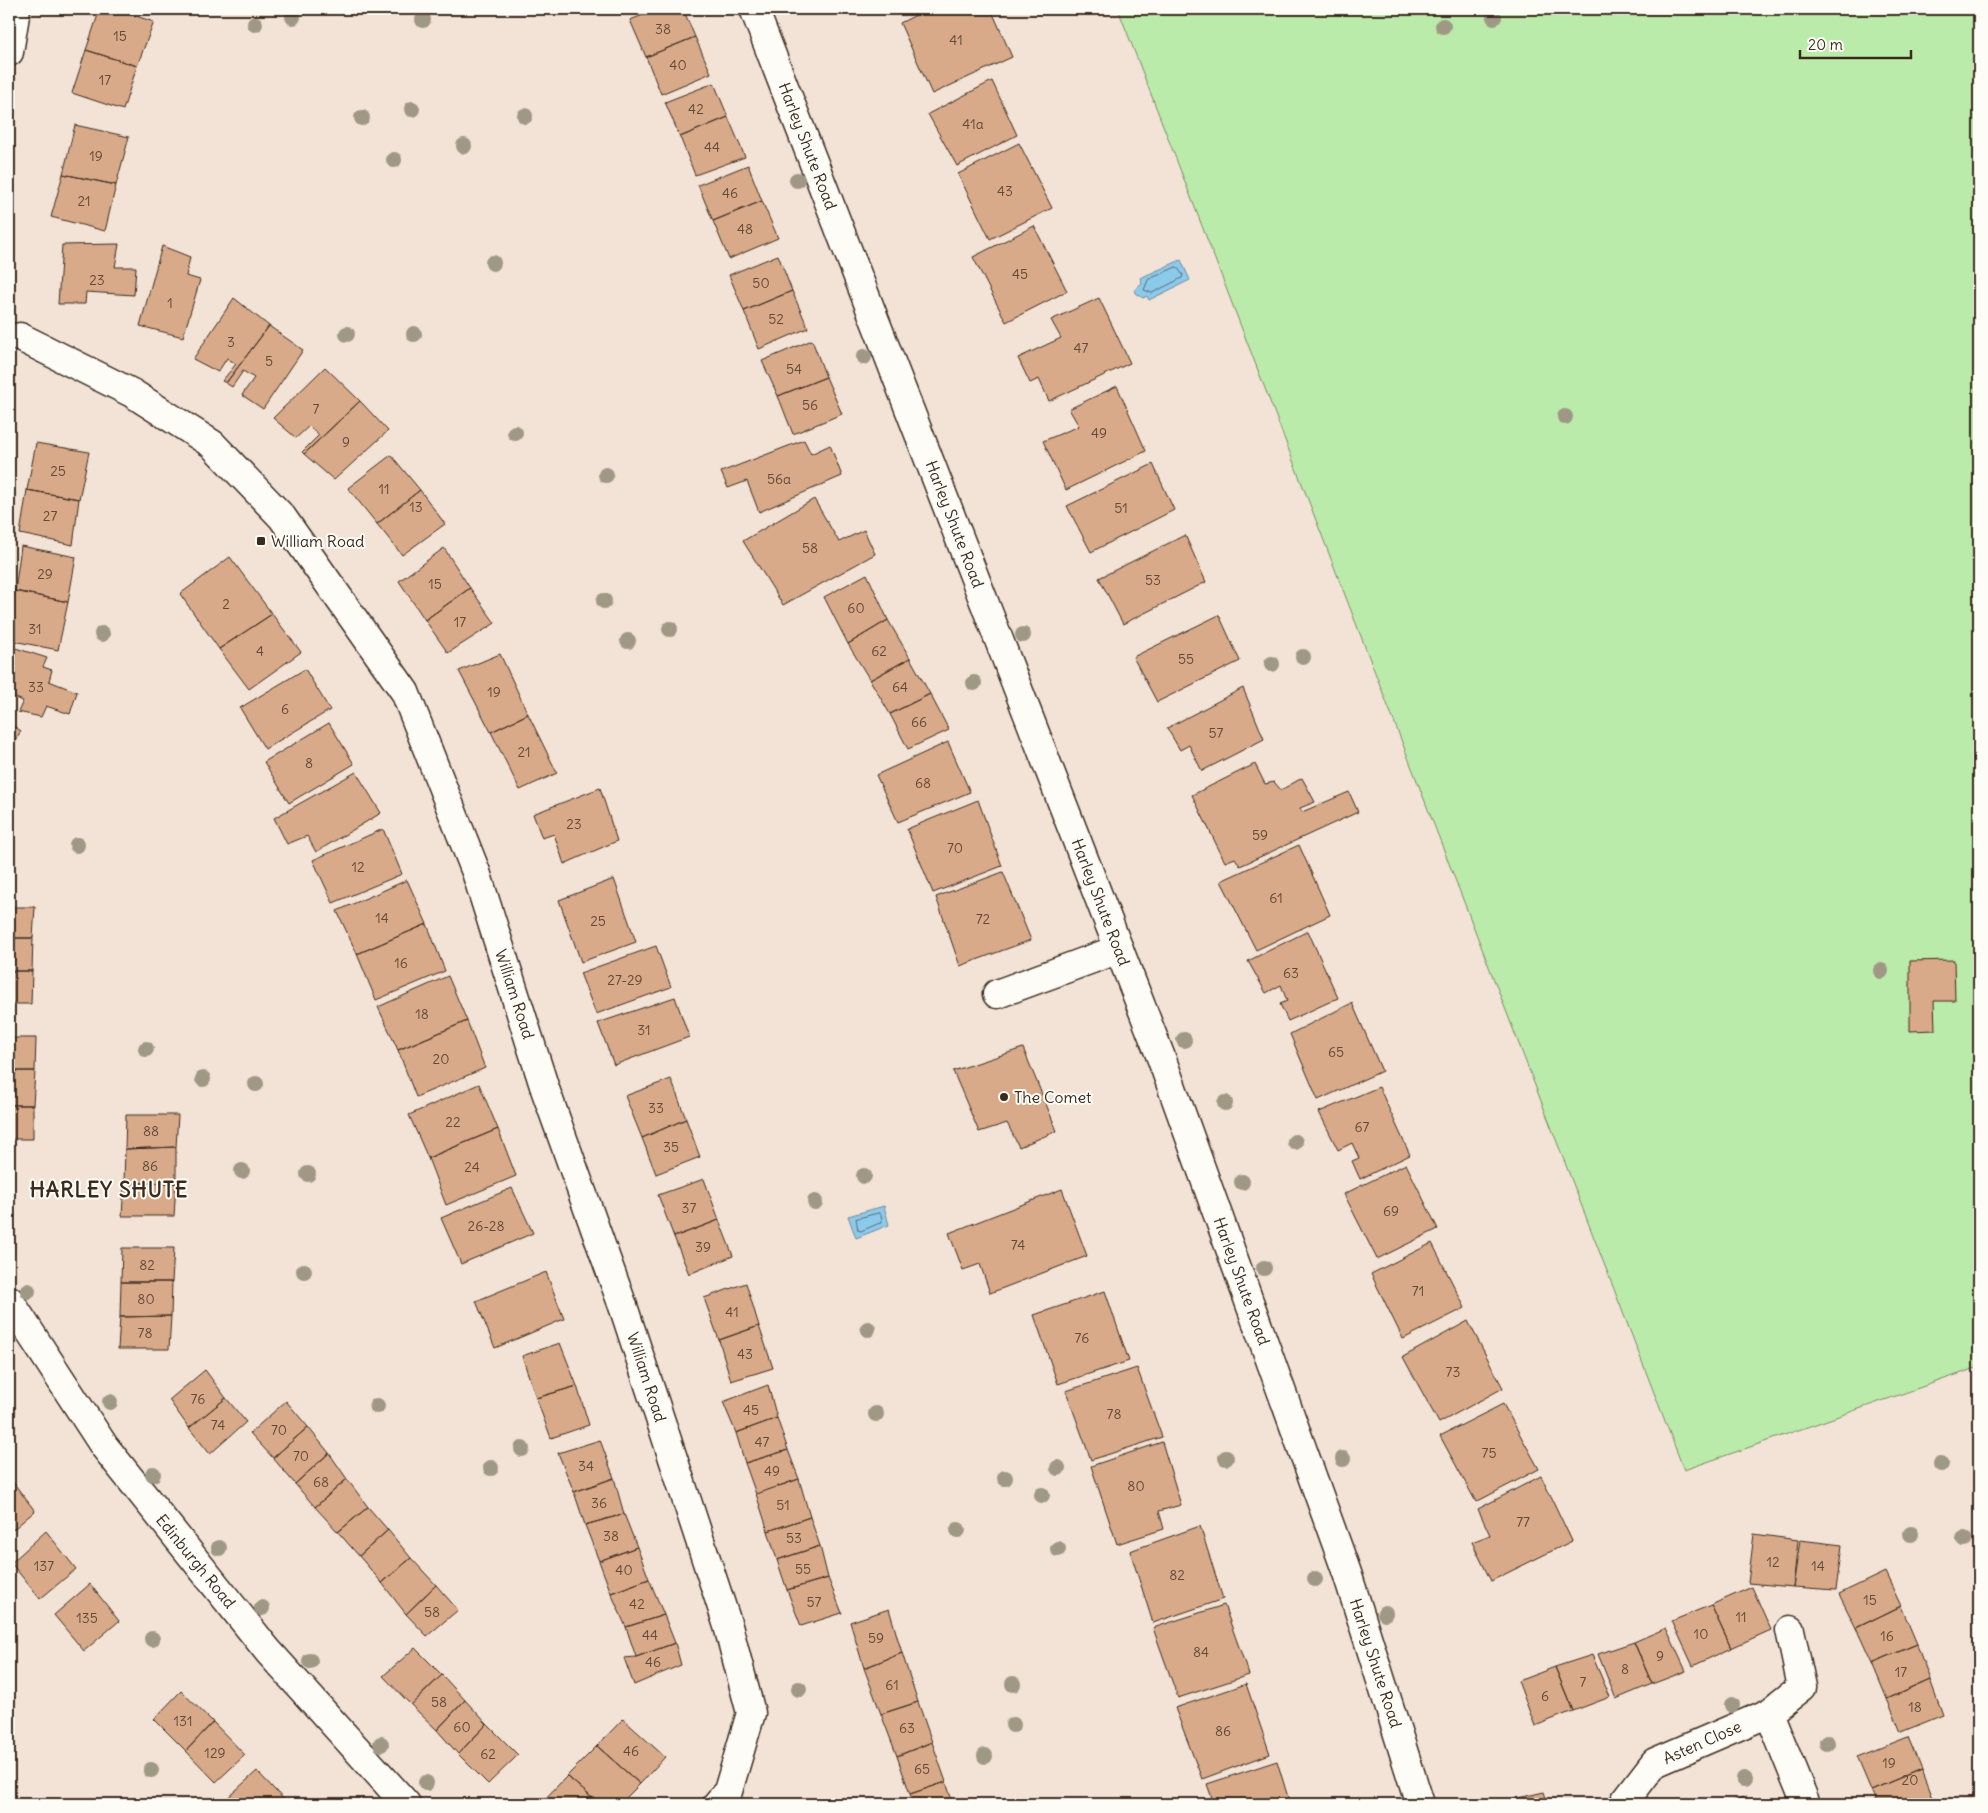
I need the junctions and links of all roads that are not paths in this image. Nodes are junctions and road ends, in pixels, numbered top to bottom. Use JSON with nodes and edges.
{"nodes":[{"id":1,"x":16,"y":9,"type":"edge"},
{"id":2,"x":754,"y":9,"type":"edge"},
{"id":3,"x":9,"y":52,"type":"edge"},
{"id":4,"x":13,"y":336,"type":"edge"},
{"id":5,"x":1120,"y":949,"type":"junction"},
{"id":6,"x":997,"y":994,"type":"dead end"},
{"id":7,"x":9,"y":1300,"type":"edge"},
{"id":8,"x":1790,"y":1630,"type":"dead end"},
{"id":9,"x":1768,"y":1713,"type":"junction"},
{"id":10,"x":406,"y":1804,"type":"edge"},
{"id":11,"x":717,"y":1804,"type":"edge"},
{"id":12,"x":1420,"y":1804,"type":"edge"},
{"id":13,"x":1625,"y":1804,"type":"edge"},
{"id":14,"x":1806,"y":1804,"type":"edge"}],
"edges":[{"from":1,"to":3,"type":"street"},
{"from":2,"to":5,"type":"street","name":"Harley Shute Road"},
{"from":4,"to":11,"type":"street","name":"William Road"},
{"from":5,"to":6,"type":"street"},
{"from":5,"to":12,"type":"street","name":"Harley Shute Road"},
{"from":7,"to":10,"type":"street","name":"Edinburgh Road"},
{"from":8,"to":9,"type":"street","name":"Asten Close"},
{"from":9,"to":13,"type":"street","name":"Asten Close"},
{"from":9,"to":14,"type":"street"}]}
